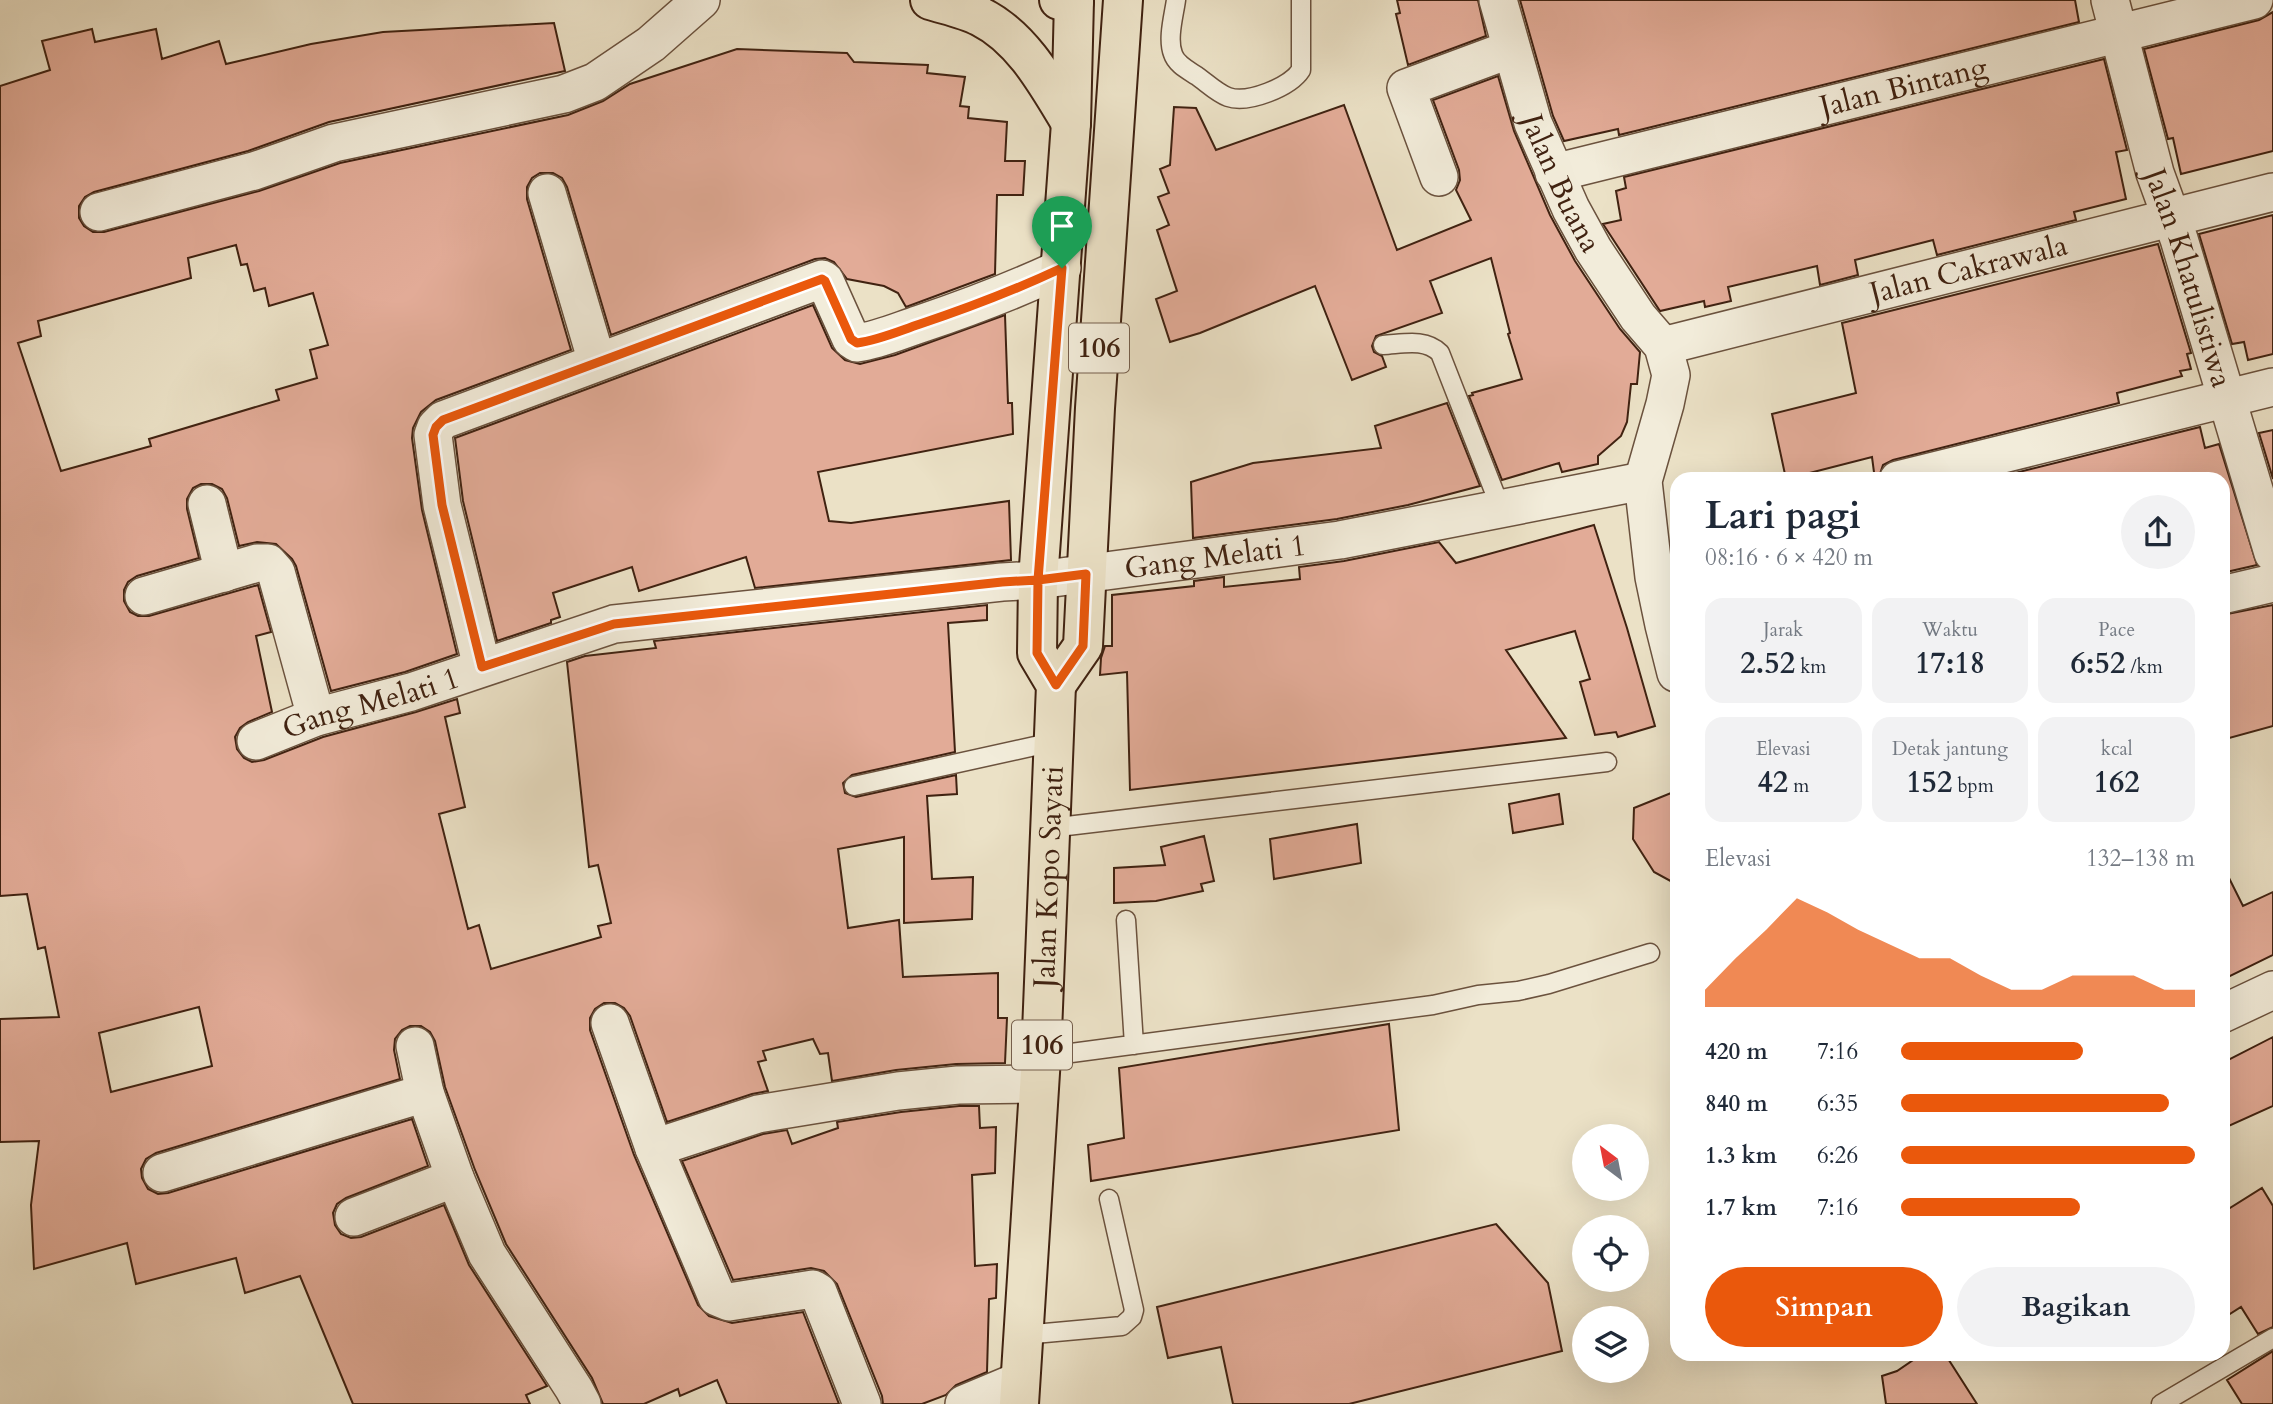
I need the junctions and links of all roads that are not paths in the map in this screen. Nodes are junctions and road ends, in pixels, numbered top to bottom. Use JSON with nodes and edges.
{"nodes":[{"id":1,"x":701,"y":0,"type":"edge"},
{"id":2,"x":930,"y":0,"type":"edge"},
{"id":3,"x":1069,"y":0,"type":"edge"},
{"id":4,"x":1176,"y":0,"type":"edge"},
{"id":5,"x":1301,"y":0,"type":"edge"},
{"id":6,"x":1498,"y":0,"type":"edge"},
{"id":7,"x":2254,"y":0,"type":"edge"},
{"id":8,"x":1123,"y":1,"type":"edge"},
{"id":9,"x":2114,"y":16,"type":"edge"},
{"id":10,"x":1511,"y":49,"type":"junction"},
{"id":11,"x":1071,"y":123,"type":"junction"},
{"id":12,"x":1554,"y":173,"type":"junction"},
{"id":13,"x":1439,"y":177,"type":"dead end"},
{"id":14,"x":2273,"y":192,"type":"edge"},
{"id":15,"x":547,"y":193,"type":"dead end"},
{"id":16,"x":99,"y":212,"type":"dead end"},
{"id":17,"x":2171,"y":218,"type":"junction"},
{"id":18,"x":1062,"y":268,"type":"junction"},
{"id":19,"x":1382,"y":345,"type":"dead end"},
{"id":20,"x":1663,"y":346,"type":"junction"},
{"id":21,"x":597,"y":362,"type":"junction"},
{"id":22,"x":2273,"y":387,"type":"edge"},
{"id":23,"x":2228,"y":398,"type":"junction"},
{"id":24,"x":1930,"y":472,"type":"edge"},
{"id":25,"x":1643,"y":481,"type":"junction"},
{"id":26,"x":207,"y":504,"type":"dead end"},
{"id":27,"x":1501,"y":509,"type":"junction"},
{"id":28,"x":1663,"y":537,"type":"edge"},
{"id":29,"x":2273,"y":553,"type":"edge"},
{"id":30,"x":224,"y":573,"type":"junction"},
{"id":31,"x":1086,"y":574,"type":"junction"},
{"id":32,"x":1038,"y":580,"type":"junction"},
{"id":33,"x":2273,"y":583,"type":"edge"},
{"id":34,"x":2230,"y":593,"type":"edge"},
{"id":35,"x":144,"y":596,"type":"dead end"},
{"id":36,"x":1670,"y":649,"type":"edge"},
{"id":37,"x":482,"y":667,"type":"junction"},
{"id":38,"x":1056,"y":685,"type":"junction"},
{"id":39,"x":316,"y":717,"type":"junction"},
{"id":40,"x":256,"y":741,"type":"dead end"},
{"id":41,"x":1053,"y":743,"type":"junction"},
{"id":42,"x":1607,"y":762,"type":"dead end"},
{"id":43,"x":853,"y":786,"type":"dead end"},
{"id":44,"x":1050,"y":828,"type":"junction"},
{"id":45,"x":1126,"y":920,"type":"dead end"},
{"id":46,"x":1650,"y":953,"type":"dead end"},
{"id":47,"x":2273,"y":990,"type":"edge"},
{"id":48,"x":2230,"y":1010,"type":"edge"},
{"id":49,"x":610,"y":1023,"type":"dead end"},
{"id":50,"x":1134,"y":1045,"type":"junction"},
{"id":51,"x":415,"y":1046,"type":"dead end"},
{"id":52,"x":1040,"y":1070,"type":"junction"},
{"id":53,"x":425,"y":1093,"type":"junction"},
{"id":54,"x":654,"y":1148,"type":"junction"},
{"id":55,"x":162,"y":1173,"type":"dead end"},
{"id":56,"x":455,"y":1178,"type":"junction"},
{"id":57,"x":1109,"y":1199,"type":"dead end"},
{"id":58,"x":354,"y":1217,"type":"dead end"},
{"id":59,"x":1023,"y":1335,"type":"junction"},
{"id":60,"x":2273,"y":1338,"type":"edge"},
{"id":61,"x":1019,"y":1392,"type":"edge"},
{"id":62,"x":569,"y":1400,"type":"edge"},
{"id":63,"x":862,"y":1404,"type":"edge"},
{"id":64,"x":964,"y":1404,"type":"edge"},
{"id":65,"x":2161,"y":1404,"type":"edge"}],
"edges":[{"from":1,"to":16,"type":"street"},
{"from":2,"to":11,"type":"main road"},
{"from":3,"to":8,"type":"main road"},
{"from":3,"to":11,"type":"main road","number":"106"},
{"from":4,"to":5,"type":"lane"},
{"from":6,"to":10,"type":"street","name":"Jalan Buana"},
{"from":7,"to":9,"type":"street","name":"Jalan Bintang"},
{"from":8,"to":31,"type":"main road","number":"106"},
{"from":9,"to":12,"type":"street","name":"Jalan Bintang"},
{"from":9,"to":17,"type":"street","name":"Jalan Khatulistiwa"},
{"from":10,"to":12,"type":"street","name":"Jalan Buana"},
{"from":10,"to":13,"type":"street"},
{"from":11,"to":18,"type":"main road","number":"106"},
{"from":12,"to":20,"type":"street","name":"Jalan Buana"},
{"from":14,"to":17,"type":"street","name":"Jalan Cakrawala"},
{"from":15,"to":21,"type":"street"},
{"from":17,"to":20,"type":"street","name":"Jalan Cakrawala"},
{"from":17,"to":23,"type":"street","name":"Jalan Khatulistiwa"},
{"from":18,"to":21,"type":"street"},
{"from":18,"to":32,"type":"main road","number":"106"},
{"from":19,"to":27,"type":"lane"},
{"from":20,"to":25,"type":"street"},
{"from":21,"to":37,"type":"street"},
{"from":22,"to":23,"type":"street"},
{"from":23,"to":24,"type":"street"},
{"from":23,"to":29,"type":"street","name":"Jalan Khatulistiwa"},
{"from":25,"to":27,"type":"street","name":"Gang Melati 1"},
{"from":25,"to":28,"type":"street"},
{"from":26,"to":30,"type":"street"},
{"from":27,"to":31,"type":"street","name":"Gang Melati 1"},
{"from":28,"to":36,"type":"street"},
{"from":30,"to":35,"type":"street"},
{"from":30,"to":39,"type":"street"},
{"from":31,"to":32,"type":"street","name":"Gang Melati 1"},
{"from":31,"to":38,"type":"main road","number":"106"},
{"from":32,"to":37,"type":"street","name":"Gang Melati 1"},
{"from":32,"to":38,"type":"main road","number":"106"},
{"from":33,"to":34,"type":"street"},
{"from":37,"to":39,"type":"street","name":"Gang Melati 1"},
{"from":38,"to":41,"type":"main road","name":"Jalan Kopo Sayati","number":"106"},
{"from":39,"to":40,"type":"street","name":"Gang Melati 1"},
{"from":41,"to":43,"type":"lane"},
{"from":41,"to":44,"type":"main road","name":"Jalan Kopo Sayati","number":"106"},
{"from":42,"to":44,"type":"lane"},
{"from":44,"to":52,"type":"main road","name":"Jalan Kopo Sayati","number":"106"},
{"from":45,"to":50,"type":"lane"},
{"from":46,"to":50,"type":"lane"},
{"from":47,"to":48,"type":"street"},
{"from":49,"to":54,"type":"street"},
{"from":50,"to":52,"type":"lane"},
{"from":51,"to":53,"type":"street"},
{"from":52,"to":54,"type":"street"},
{"from":52,"to":59,"type":"main road","name":"Jalan Kopo Sayati","number":"106"},
{"from":53,"to":55,"type":"street"},
{"from":53,"to":56,"type":"street"},
{"from":54,"to":63,"type":"street"},
{"from":56,"to":58,"type":"street"},
{"from":56,"to":62,"type":"street"},
{"from":57,"to":59,"type":"lane"},
{"from":59,"to":61,"type":"main road","name":"Jalan Kopo Sayati","number":"106"},
{"from":60,"to":65,"type":"lane"},
{"from":61,"to":64,"type":"street"}]}
